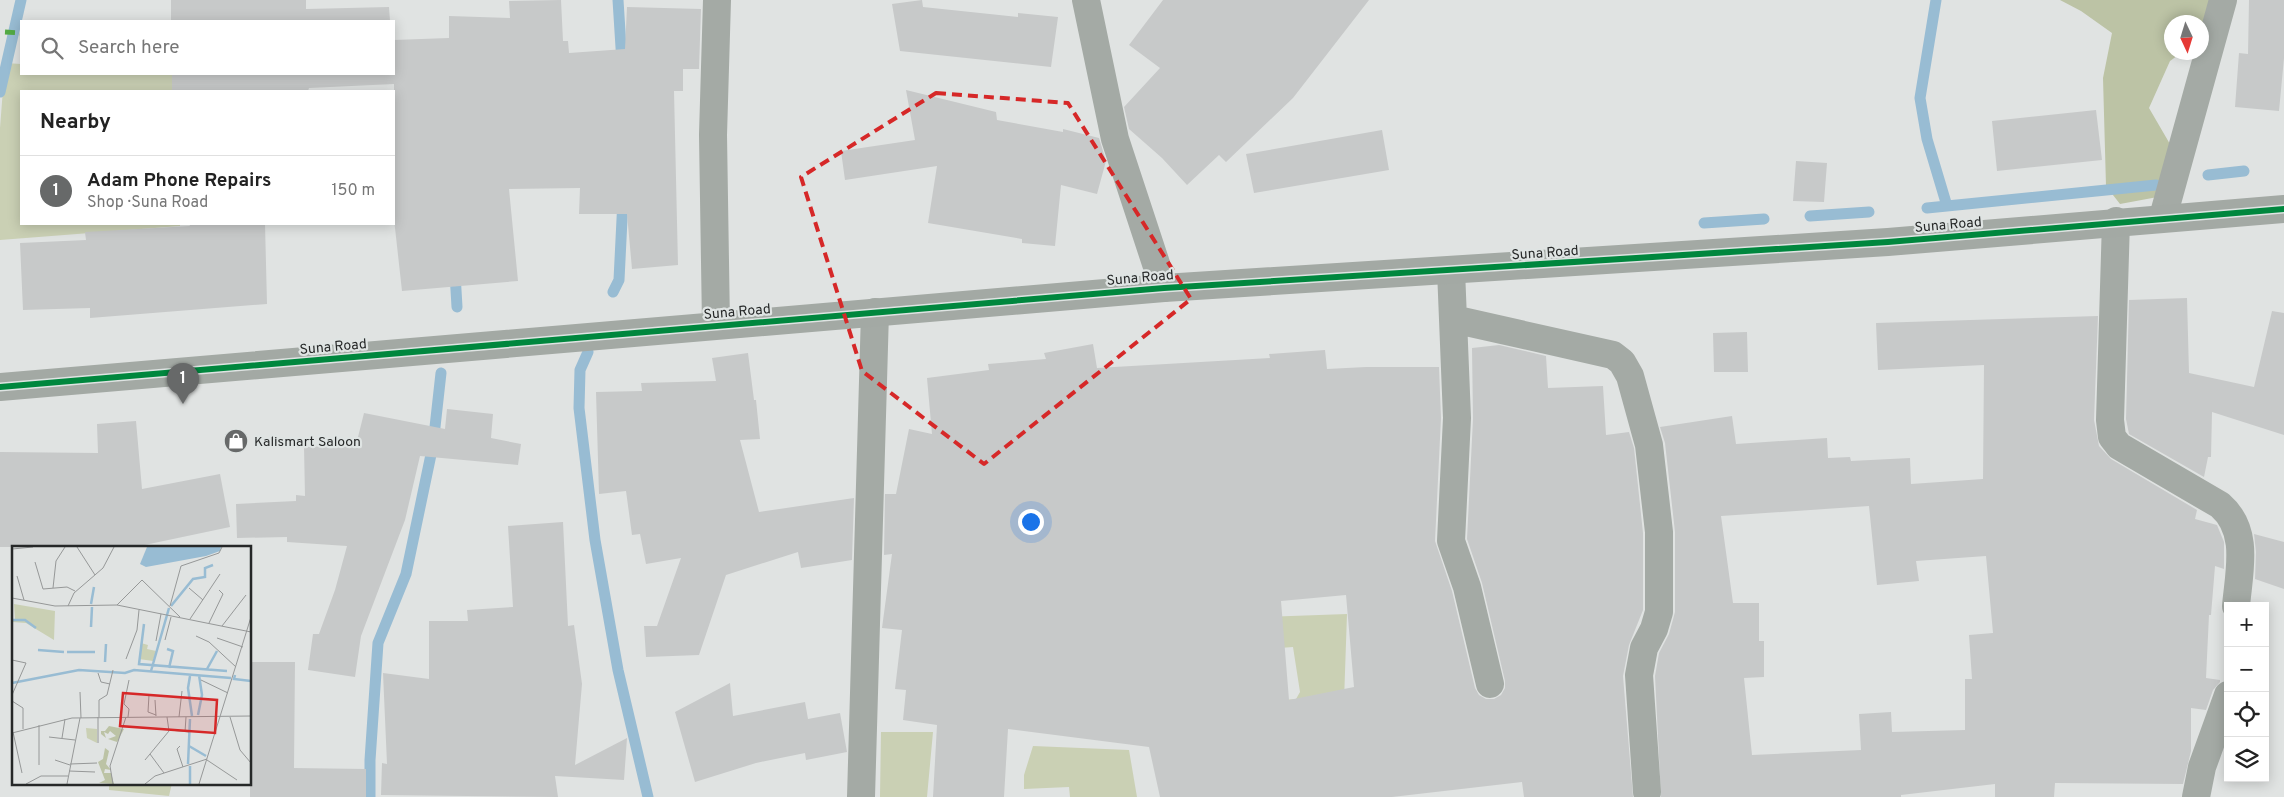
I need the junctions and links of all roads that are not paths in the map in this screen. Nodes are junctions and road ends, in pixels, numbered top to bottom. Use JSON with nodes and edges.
{"nodes":[{"id":1,"x":717,"y":0,"type":"edge"},
{"id":2,"x":2223,"y":0,"type":"edge"},
{"id":3,"x":1080,"y":1,"type":"edge"},
{"id":4,"x":2284,"y":209,"type":"edge"},
{"id":5,"x":2163,"y":217,"type":"junction"},
{"id":6,"x":2116,"y":221,"type":"junction"},
{"id":7,"x":1451,"y":270,"type":"junction"},
{"id":8,"x":1164,"y":288,"type":"junction"},
{"id":9,"x":875,"y":312,"type":"junction"},
{"id":10,"x":1453,"y":319,"type":"junction"},
{"id":11,"x":716,"y":325,"type":"junction"},
{"id":12,"x":0,"y":387,"type":"edge"},
{"id":13,"x":2236,"y":602,"type":"edge"},
{"id":14,"x":1490,"y":684,"type":"dead end"},
{"id":15,"x":2224,"y":706,"type":"edge"},
{"id":16,"x":1646,"y":792,"type":"dead end"},
{"id":17,"x":861,"y":797,"type":"edge"},
{"id":18,"x":2196,"y":797,"type":"edge"}],
"edges":[{"from":1,"to":11,"type":"street"},
{"from":2,"to":5,"type":"street"},
{"from":3,"to":8,"type":"street"},
{"from":4,"to":5,"type":"street","name":"Suna Road"},
{"from":5,"to":6,"type":"street","name":"Suna Road"},
{"from":6,"to":7,"type":"street","name":"Suna Road"},
{"from":6,"to":13,"type":"street"},
{"from":7,"to":8,"type":"street","name":"Suna Road"},
{"from":7,"to":10,"type":"street"},
{"from":8,"to":9,"type":"street","name":"Suna Road"},
{"from":9,"to":11,"type":"street","name":"Suna Road"},
{"from":9,"to":17,"type":"street"},
{"from":10,"to":14,"type":"street"},
{"from":10,"to":16,"type":"street"},
{"from":11,"to":12,"type":"street","name":"Suna Road"},
{"from":15,"to":18,"type":"street"}]}
